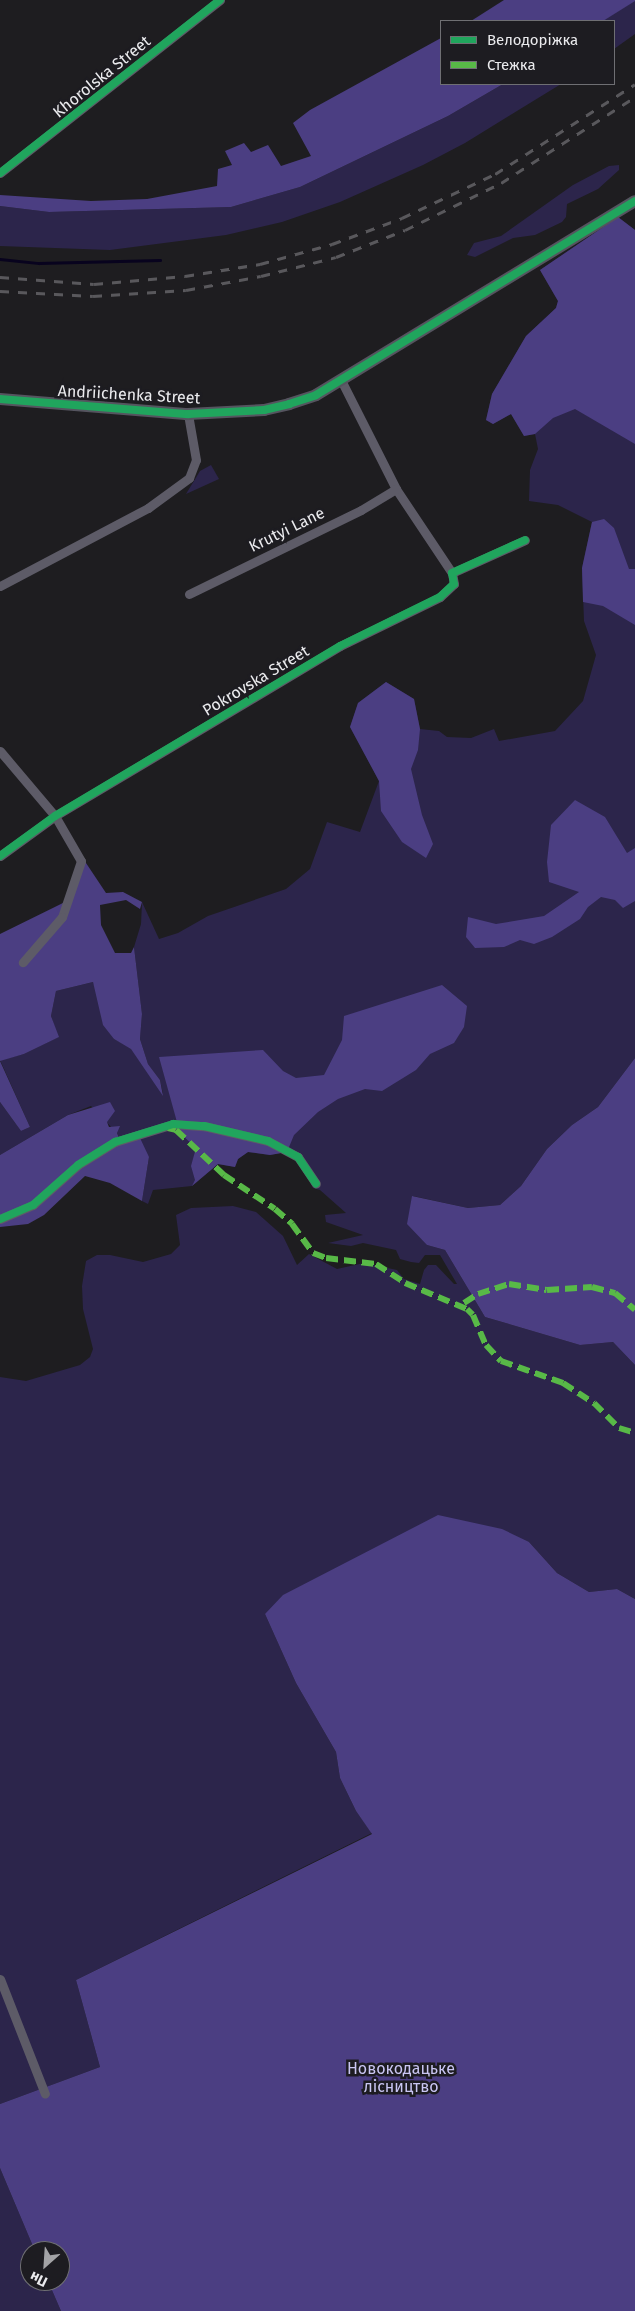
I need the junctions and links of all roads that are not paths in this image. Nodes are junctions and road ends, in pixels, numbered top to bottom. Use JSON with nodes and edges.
{"nodes":[{"id":1,"x":220,"y":0,"type":"edge"},
{"id":2,"x":0,"y":173,"type":"edge"},
{"id":3,"x":635,"y":201,"type":"edge"},
{"id":4,"x":341,"y":380,"type":"junction"},
{"id":5,"x":0,"y":399,"type":"edge"},
{"id":6,"x":188,"y":414,"type":"junction"},
{"id":7,"x":396,"y":489,"type":"junction"},
{"id":8,"x":525,"y":540,"type":"dead end"},
{"id":9,"x":452,"y":573,"type":"junction"},
{"id":10,"x":0,"y":586,"type":"edge"},
{"id":11,"x":189,"y":594,"type":"dead end"},
{"id":12,"x":0,"y":751,"type":"edge"},
{"id":13,"x":55,"y":816,"type":"junction"},
{"id":14,"x":0,"y":856,"type":"edge"},
{"id":15,"x":22,"y":962,"type":"dead end"},
{"id":16,"x":316,"y":1184,"type":"dead end"},
{"id":17,"x":0,"y":1219,"type":"edge"},
{"id":18,"x":0,"y":1979,"type":"edge"},
{"id":19,"x":45,"y":2094,"type":"dead end"}],
"edges":[{"from":1,"to":2,"type":"street","name":"Khorolska Street"},
{"from":3,"to":4,"type":"street","name":"Andriichenka Street"},
{"from":4,"to":6,"type":"street","name":"Andriichenka Street"},
{"from":4,"to":7,"type":"street"},
{"from":5,"to":6,"type":"street","name":"Andriichenka Street"},
{"from":6,"to":10,"type":"street","name":"Andriichenka Street"},
{"from":7,"to":9,"type":"street"},
{"from":7,"to":11,"type":"street","name":"Krutyi Lane"},
{"from":8,"to":9,"type":"street"},
{"from":9,"to":13,"type":"street","name":"Pokrovska Street"},
{"from":12,"to":13,"type":"street"},
{"from":13,"to":14,"type":"street","name":"Pokrovska Street"},
{"from":13,"to":15,"type":"street"},
{"from":16,"to":17,"type":"street"},
{"from":18,"to":19,"type":"street"}]}
